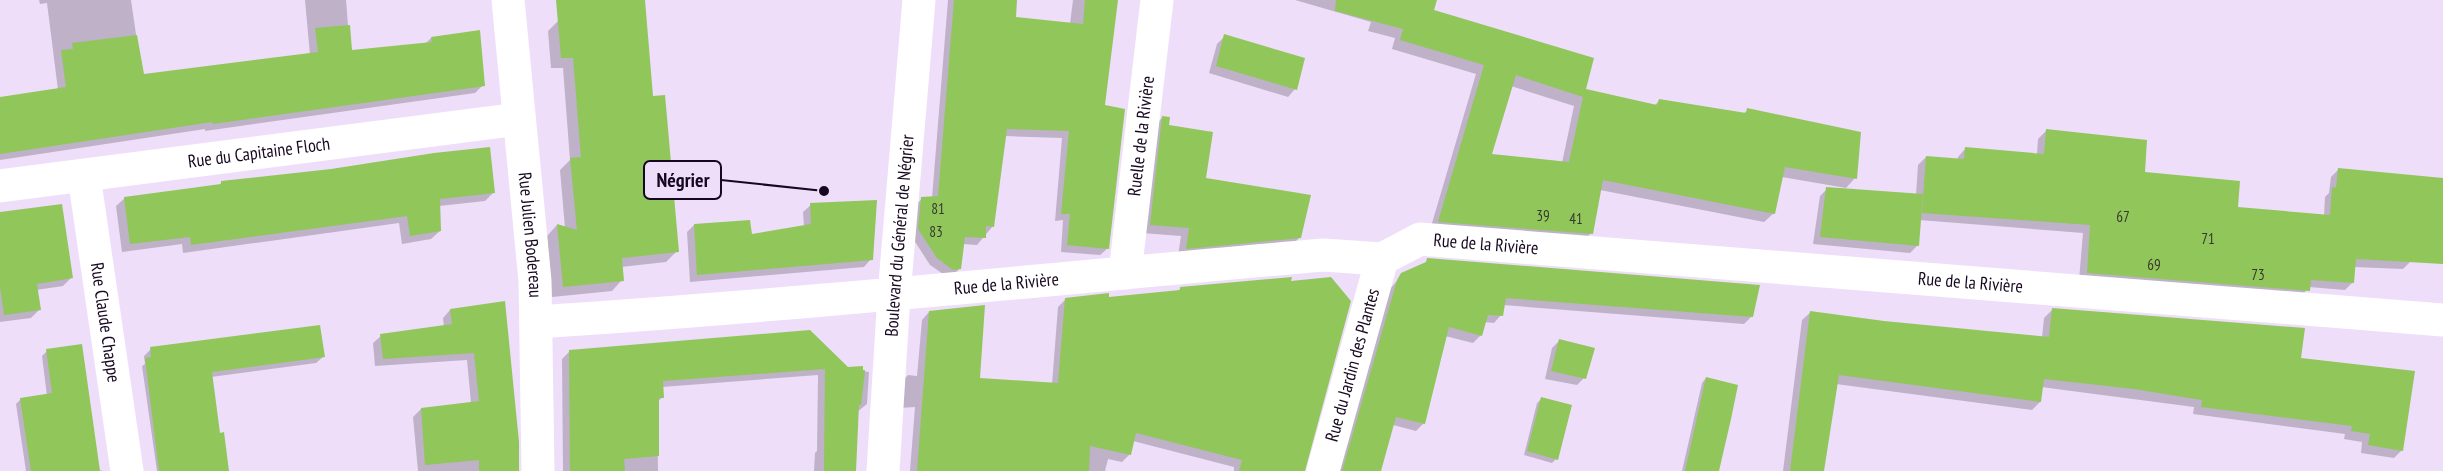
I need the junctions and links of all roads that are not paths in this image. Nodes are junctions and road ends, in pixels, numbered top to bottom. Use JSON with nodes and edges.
{"nodes":[{"id":1,"x":508,"y":0,"type":"edge"},
{"id":2,"x":919,"y":0,"type":"edge"},
{"id":3,"x":1157,"y":0,"type":"edge"},
{"id":4,"x":519,"y":119,"type":"junction"},
{"id":5,"x":84,"y":176,"type":"junction"},
{"id":6,"x":0,"y":186,"type":"edge"},
{"id":7,"x":1382,"y":259,"type":"junction"},
{"id":8,"x":1125,"y":273,"type":"junction"},
{"id":9,"x":894,"y":295,"type":"junction"},
{"id":10,"x":2443,"y":320,"type":"edge"},
{"id":11,"x":536,"y":322,"type":"junction"},
{"id":12,"x":128,"y":471,"type":"edge"},
{"id":13,"x":538,"y":471,"type":"edge"},
{"id":14,"x":883,"y":471,"type":"edge"},
{"id":15,"x":1323,"y":471,"type":"edge"}],
"edges":[{"from":1,"to":4,"type":"street","name":"Rue Julien Bodereau"},
{"from":2,"to":9,"type":"street","name":"Boulevard du Général de Négrier"},
{"from":3,"to":8,"type":"street","name":"Ruelle de la Rivière"},
{"from":4,"to":5,"type":"street","name":"Rue du Capitaine Floch"},
{"from":4,"to":11,"type":"street","name":"Rue Julien Bodereau"},
{"from":5,"to":6,"type":"street","name":"Rue du Capitaine Floch"},
{"from":5,"to":12,"type":"street","name":"Rue Claude Chappe"},
{"from":7,"to":8,"type":"street","name":"Rue de la Rivière"},
{"from":7,"to":10,"type":"street","name":"Rue de la Rivière"},
{"from":7,"to":15,"type":"street","name":"Rue du Jardin des Plantes"},
{"from":8,"to":9,"type":"street","name":"Rue de la Rivière"},
{"from":9,"to":11,"type":"street","name":"Rue de la Rivière"},
{"from":9,"to":14,"type":"street","name":"Boulevard du Général de Négrier"},
{"from":11,"to":13,"type":"street","name":"Rue Julien Bodereau"}]}
